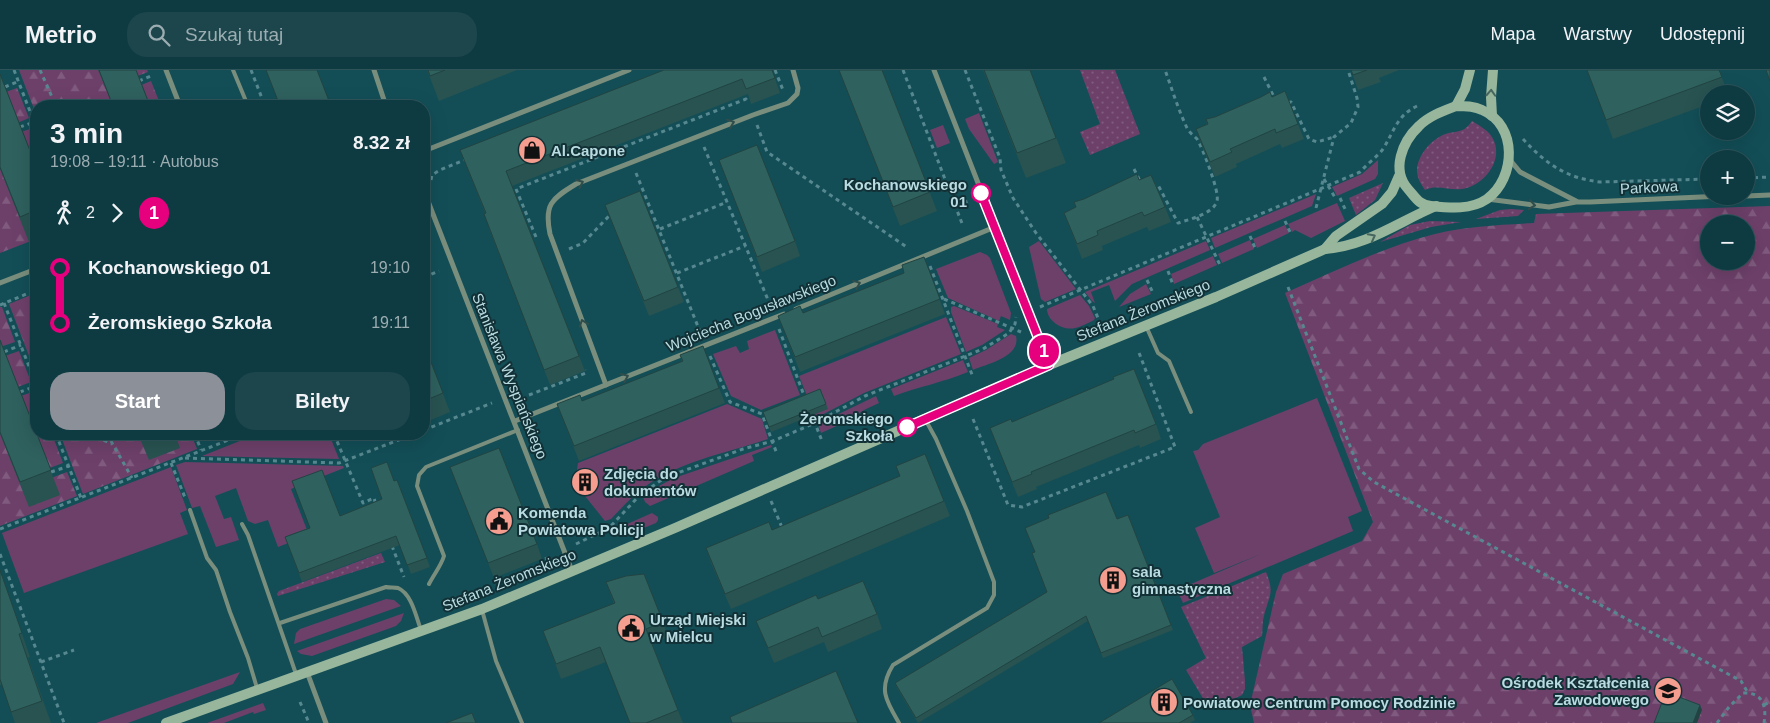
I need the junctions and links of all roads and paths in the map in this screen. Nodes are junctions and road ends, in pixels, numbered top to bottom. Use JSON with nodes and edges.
{"nodes":[{"id":1,"x":14,"y":70,"type":"edge"},
{"id":2,"x":40,"y":70,"type":"edge"},
{"id":3,"x":166,"y":70,"type":"edge"},
{"id":4,"x":233,"y":70,"type":"edge"},
{"id":5,"x":251,"y":70,"type":"edge"},
{"id":6,"x":374,"y":70,"type":"edge"},
{"id":7,"x":629,"y":70,"type":"edge"},
{"id":8,"x":775,"y":70,"type":"edge"},
{"id":9,"x":792,"y":70,"type":"edge"},
{"id":10,"x":903,"y":70,"type":"edge"},
{"id":11,"x":934,"y":70,"type":"edge"},
{"id":12,"x":965,"y":70,"type":"edge"},
{"id":13,"x":1165,"y":70,"type":"edge"},
{"id":14,"x":1348,"y":70,"type":"edge"},
{"id":15,"x":1470,"y":70,"type":"edge"},
{"id":16,"x":1493,"y":70,"type":"edge"},
{"id":17,"x":153,"y":76,"type":"dead end"},
{"id":18,"x":1264,"y":77,"type":"dead end"},
{"id":19,"x":19,"y":81,"type":"junction"},
{"id":20,"x":140,"y":81,"type":"edge"},
{"id":21,"x":4,"y":87,"type":"edge"},
{"id":22,"x":784,"y":94,"type":"dead end"},
{"id":23,"x":53,"y":100,"type":"edge"},
{"id":24,"x":178,"y":100,"type":"edge"},
{"id":25,"x":246,"y":100,"type":"edge"},
{"id":26,"x":264,"y":100,"type":"edge"},
{"id":27,"x":384,"y":100,"type":"edge"},
{"id":28,"x":1275,"y":100,"type":"edge"},
{"id":29,"x":1285,"y":104,"type":"edge"},
{"id":30,"x":1456,"y":106,"type":"junction"},
{"id":31,"x":30,"y":111,"type":"edge"},
{"id":32,"x":753,"y":115,"type":"junction"},
{"id":33,"x":1492,"y":116,"type":"junction"},
{"id":34,"x":693,"y":121,"type":"junction"},
{"id":35,"x":30,"y":123,"type":"edge"},
{"id":36,"x":20,"y":127,"type":"edge"},
{"id":37,"x":699,"y":136,"type":"junction"},
{"id":38,"x":1520,"y":136,"type":"dead end"},
{"id":39,"x":1334,"y":137,"type":"junction"},
{"id":40,"x":625,"y":147,"type":"junction"},
{"id":41,"x":430,"y":149,"type":"edge"},
{"id":42,"x":1383,"y":149,"type":"dead end"},
{"id":43,"x":767,"y":152,"type":"junction"},
{"id":44,"x":758,"y":156,"type":"edge"},
{"id":45,"x":468,"y":159,"type":"edge"},
{"id":46,"x":1509,"y":160,"type":"junction"},
{"id":47,"x":631,"y":162,"type":"junction"},
{"id":48,"x":1134,"y":169,"type":"dead end"},
{"id":49,"x":724,"y":171,"type":"edge"},
{"id":50,"x":716,"y":175,"type":"junction"},
{"id":51,"x":1399,"y":176,"type":"junction"},
{"id":52,"x":1770,"y":177,"type":"edge"},
{"id":53,"x":1755,"y":178,"type":"edge"},
{"id":54,"x":1324,"y":179,"type":"junction"},
{"id":55,"x":1700,"y":179,"type":"edge"},
{"id":56,"x":432,"y":184,"type":"dead end"},
{"id":57,"x":1328,"y":186,"type":"junction"},
{"id":58,"x":1321,"y":188,"type":"junction"},
{"id":59,"x":1770,"y":195,"type":"edge"},
{"id":60,"x":1755,"y":196,"type":"edge"},
{"id":61,"x":1700,"y":197,"type":"edge"},
{"id":62,"x":1336,"y":199,"type":"dead end"},
{"id":63,"x":1487,"y":199,"type":"junction"},
{"id":64,"x":647,"y":201,"type":"junction"},
{"id":65,"x":727,"y":202,"type":"junction"},
{"id":66,"x":1576,"y":202,"type":"junction"},
{"id":67,"x":640,"y":204,"type":"edge"},
{"id":68,"x":973,"y":204,"type":"dead end"},
{"id":69,"x":956,"y":205,"type":"junction"},
{"id":70,"x":430,"y":206,"type":"edge"},
{"id":71,"x":1436,"y":206,"type":"junction"},
{"id":72,"x":1316,"y":208,"type":"dead end"},
{"id":73,"x":616,"y":213,"type":"edge"},
{"id":74,"x":1197,"y":217,"type":"junction"},
{"id":75,"x":1285,"y":221,"type":"dead end"},
{"id":76,"x":996,"y":228,"type":"junction"},
{"id":77,"x":660,"y":229,"type":"junction"},
{"id":78,"x":966,"y":229,"type":"dead end"},
{"id":79,"x":1290,"y":232,"type":"dead end"},
{"id":80,"x":1250,"y":236,"type":"dead end"},
{"id":81,"x":1207,"y":237,"type":"junction"},
{"id":82,"x":537,"y":240,"type":"dead end"},
{"id":83,"x":745,"y":246,"type":"junction"},
{"id":84,"x":1255,"y":248,"type":"dead end"},
{"id":85,"x":1325,"y":249,"type":"junction"},
{"id":86,"x":557,"y":253,"type":"junction"},
{"id":87,"x":920,"y":258,"type":"junction"},
{"id":88,"x":1220,"y":265,"type":"dead end"},
{"id":89,"x":30,"y":271,"type":"edge"},
{"id":90,"x":439,"y":271,"type":"dead end"},
{"id":91,"x":1168,"y":272,"type":"dead end"},
{"id":92,"x":677,"y":274,"type":"junction"},
{"id":93,"x":430,"y":275,"type":"edge"},
{"id":94,"x":1147,"y":280,"type":"dead end"},
{"id":95,"x":0,"y":283,"type":"edge"},
{"id":96,"x":1173,"y":284,"type":"dead end"},
{"id":97,"x":1288,"y":287,"type":"dead end"},
{"id":98,"x":1080,"y":290,"type":"junction"},
{"id":99,"x":30,"y":292,"type":"edge"},
{"id":100,"x":1153,"y":293,"type":"dead end"},
{"id":101,"x":944,"y":299,"type":"junction"},
{"id":102,"x":2,"y":304,"type":"edge"},
{"id":103,"x":1042,"y":306,"type":"dead end"},
{"id":104,"x":775,"y":317,"type":"junction"},
{"id":105,"x":1016,"y":317,"type":"dead end"},
{"id":106,"x":1100,"y":323,"type":"dead end"},
{"id":107,"x":1146,"y":326,"type":"junction"},
{"id":108,"x":1012,"y":328,"type":"junction"},
{"id":109,"x":1021,"y":332,"type":"dead end"},
{"id":110,"x":704,"y":344,"type":"junction"},
{"id":111,"x":21,"y":345,"type":"junction"},
{"id":112,"x":1138,"y":350,"type":"dead end"},
{"id":113,"x":4,"y":352,"type":"edge"},
{"id":114,"x":965,"y":356,"type":"junction"},
{"id":115,"x":583,"y":364,"type":"dead end"},
{"id":116,"x":1049,"y":365,"type":"junction"},
{"id":117,"x":30,"y":369,"type":"edge"},
{"id":118,"x":973,"y":377,"type":"dead end"},
{"id":119,"x":606,"y":385,"type":"junction"},
{"id":120,"x":30,"y":388,"type":"edge"},
{"id":121,"x":20,"y":392,"type":"edge"},
{"id":122,"x":529,"y":395,"type":"dead end"},
{"id":123,"x":805,"y":398,"type":"junction"},
{"id":124,"x":796,"y":401,"type":"edge"},
{"id":125,"x":492,"y":404,"type":"dead end"},
{"id":126,"x":770,"y":411,"type":"edge"},
{"id":127,"x":1190,"y":412,"type":"dead end"},
{"id":128,"x":762,"y":414,"type":"junction"},
{"id":129,"x":925,"y":419,"type":"junction"},
{"id":130,"x":973,"y":420,"type":"dead end"},
{"id":131,"x":515,"y":421,"type":"junction"},
{"id":132,"x":815,"y":423,"type":"junction"},
{"id":133,"x":430,"y":428,"type":"edge"},
{"id":134,"x":518,"y":430,"type":"junction"},
{"id":135,"x":58,"y":440,"type":"edge"},
{"id":136,"x":103,"y":440,"type":"edge"},
{"id":137,"x":111,"y":440,"type":"edge"},
{"id":138,"x":197,"y":440,"type":"edge"},
{"id":139,"x":228,"y":440,"type":"edge"},
{"id":140,"x":336,"y":440,"type":"edge"},
{"id":141,"x":397,"y":440,"type":"edge"},
{"id":142,"x":773,"y":441,"type":"junction"},
{"id":143,"x":822,"y":441,"type":"dead end"},
{"id":144,"x":113,"y":444,"type":"junction"},
{"id":145,"x":201,"y":450,"type":"junction"},
{"id":146,"x":777,"y":454,"type":"dead end"},
{"id":147,"x":184,"y":458,"type":"junction"},
{"id":148,"x":345,"y":462,"type":"junction"},
{"id":149,"x":171,"y":463,"type":"junction"},
{"id":150,"x":69,"y":466,"type":"junction"},
{"id":151,"x":52,"y":472,"type":"edge"},
{"id":152,"x":132,"y":478,"type":"junction"},
{"id":153,"x":766,"y":489,"type":"junction"},
{"id":154,"x":81,"y":498,"type":"junction"},
{"id":155,"x":377,"y":507,"type":"edge"},
{"id":156,"x":190,"y":510,"type":"joint"},
{"id":157,"x":0,"y":523,"type":"edge"},
{"id":158,"x":242,"y":524,"type":"dead end"},
{"id":159,"x":1,"y":529,"type":"edge"},
{"id":160,"x":784,"y":533,"type":"edge"},
{"id":161,"x":390,"y":541,"type":"edge"},
{"id":162,"x":576,"y":544,"type":"dead end"},
{"id":163,"x":0,"y":554,"type":"edge"},
{"id":164,"x":573,"y":571,"type":"junction"},
{"id":165,"x":406,"y":582,"type":"dead end"},
{"id":166,"x":429,"y":584,"type":"dead end"},
{"id":167,"x":482,"y":610,"type":"junction"},
{"id":168,"x":280,"y":623,"type":"junction"},
{"id":169,"x":421,"y":630,"type":"junction"},
{"id":170,"x":74,"y":650,"type":"dead end"},
{"id":171,"x":40,"y":662,"type":"junction"},
{"id":172,"x":302,"y":674,"type":"junction"},
{"id":173,"x":258,"y":690,"type":"junction"},
{"id":174,"x":1748,"y":693,"type":"junction"},
{"id":175,"x":300,"y":702,"type":"dead end"},
{"id":176,"x":1770,"y":702,"type":"edge"},
{"id":177,"x":1764,"y":705,"type":"junction"},
{"id":178,"x":64,"y":723,"type":"edge"},
{"id":179,"x":166,"y":723,"type":"edge"},
{"id":180,"x":309,"y":723,"type":"edge"},
{"id":181,"x":326,"y":723,"type":"edge"},
{"id":182,"x":522,"y":723,"type":"edge"},
{"id":183,"x":899,"y":723,"type":"edge"},
{"id":184,"x":1717,"y":723,"type":"edge"},
{"id":185,"x":1764,"y":723,"type":"edge"}],
"edges":[{"from":1,"to":19,"type":"path"},
{"from":2,"to":23,"type":"path"},
{"from":3,"to":24,"type":"street"},
{"from":4,"to":25,"type":"lane"},
{"from":5,"to":26,"type":"path"},
{"from":6,"to":27,"type":"street"},
{"from":7,"to":41,"type":"street"},
{"from":8,"to":22,"type":"path"},
{"from":9,"to":32,"type":"street"},
{"from":10,"to":69,"type":"path"},
{"from":11,"to":76,"type":"street"},
{"from":12,"to":98,"type":"path"},
{"from":13,"to":74,"type":"path"},
{"from":14,"to":39,"type":"path"},
{"from":15,"to":30,"type":"street"},
{"from":33,"to":16,"type":"street","one_way":true},
{"from":17,"to":20,"type":"path"},
{"from":18,"to":28,"type":"path"},
{"from":19,"to":21,"type":"path"},
{"from":19,"to":31,"type":"path"},
{"from":29,"to":39,"type":"path"},
{"from":30,"to":33,"type":"street"},
{"from":30,"to":51,"type":"street"},
{"from":32,"to":34,"type":"path"},
{"from":37,"to":32,"type":"street","one_way":true},
{"from":32,"to":43,"type":"path"},
{"from":33,"to":46,"type":"street"},
{"from":34,"to":37,"type":"path"},
{"from":34,"to":40,"type":"path"},
{"from":35,"to":36,"type":"path"},
{"from":37,"to":47,"type":"street"},
{"from":37,"to":50,"type":"path"},
{"from":38,"to":55,"type":"path"},
{"from":39,"to":54,"type":"path"},
{"from":40,"to":47,"type":"path"},
{"from":40,"to":82,"type":"path"},
{"from":42,"to":57,"type":"path"},
{"from":43,"to":44,"type":"path"},
{"from":43,"to":87,"type":"path"},
{"from":45,"to":56,"type":"path"},
{"from":46,"to":63,"type":"street"},
{"from":46,"to":66,"type":"street"},
{"from":47,"to":64,"type":"path"},
{"from":86,"to":47,"type":"street","one_way":true},
{"from":48,"to":74,"type":"path"},
{"from":49,"to":50,"type":"path"},
{"from":50,"to":65,"type":"path"},
{"from":51,"to":71,"type":"street"},
{"from":51,"to":85,"type":"street","name":"Stefana Żeromskiego"},
{"from":52,"to":53,"type":"path"},
{"from":54,"to":57,"type":"path"},
{"from":54,"to":58,"type":"path"},
{"from":57,"to":58,"type":"path"},
{"from":57,"to":62,"type":"path"},
{"from":58,"to":72,"type":"path"},
{"from":58,"to":81,"type":"path"},
{"from":59,"to":60,"type":"street"},
{"from":61,"to":66,"type":"street","name":"Parkowa"},
{"from":63,"to":66,"type":"street","name":"Parkowa","one_way":true},
{"from":63,"to":71,"type":"street"},
{"from":64,"to":67,"type":"path"},
{"from":64,"to":77,"type":"path"},
{"from":65,"to":77,"type":"path"},
{"from":65,"to":83,"type":"path"},
{"from":68,"to":69,"type":"path"},
{"from":69,"to":78,"type":"path"},
{"from":70,"to":131,"type":"street","name":"Stanisława Wyspiańskiego"},
{"from":85,"to":71,"type":"street","name":"Stefana Żeromskiego","one_way":true},
{"from":73,"to":86,"type":"path"},
{"from":74,"to":81,"type":"path"},
{"from":75,"to":79,"type":"path"},
{"from":76,"to":87,"type":"street","name":"Wojciecha Bogusławskiego"},
{"from":76,"to":116,"type":"street"},
{"from":77,"to":92,"type":"path"},
{"from":80,"to":84,"type":"path"},
{"from":81,"to":88,"type":"path"},
{"from":81,"to":98,"type":"path"},
{"from":83,"to":92,"type":"path"},
{"from":83,"to":104,"type":"path"},
{"from":85,"to":107,"type":"street","name":"Stefana Żeromskiego"},
{"from":119,"to":86,"type":"street","one_way":true},
{"from":87,"to":101,"type":"path"},
{"from":104,"to":87,"type":"street","name":"Wojciecha Bogusławskiego","one_way":true},
{"from":89,"to":95,"type":"street"},
{"from":90,"to":93,"type":"path"},
{"from":91,"to":96,"type":"path"},
{"from":92,"to":110,"type":"path"},
{"from":94,"to":100,"type":"path"},
{"from":97,"to":174,"type":"path"},
{"from":98,"to":103,"type":"path"},
{"from":98,"to":106,"type":"path"},
{"from":99,"to":102,"type":"path"},
{"from":101,"to":108,"type":"path"},
{"from":101,"to":114,"type":"path"},
{"from":102,"to":111,"type":"path"},
{"from":104,"to":110,"type":"street","name":"Wojciecha Bogusławskiego"},
{"from":104,"to":123,"type":"path"},
{"from":105,"to":108,"type":"path"},
{"from":107,"to":116,"type":"street","name":"Stefana Żeromskiego"},
{"from":107,"to":127,"type":"lane"},
{"from":108,"to":109,"type":"path"},
{"from":108,"to":114,"type":"path"},
{"from":119,"to":110,"type":"street","name":"Wojciecha Bogusławskiego","one_way":true},
{"from":110,"to":128,"type":"path"},
{"from":111,"to":113,"type":"path"},
{"from":111,"to":117,"type":"path"},
{"from":112,"to":130,"type":"path"},
{"from":114,"to":118,"type":"path"},
{"from":114,"to":132,"type":"path"},
{"from":115,"to":122,"type":"path"},
{"from":116,"to":129,"type":"street","name":"Stefana Żeromskiego"},
{"from":119,"to":131,"type":"street","name":"Wojciecha Bogusławskiego"},
{"from":120,"to":121,"type":"path"},
{"from":123,"to":124,"type":"path"},
{"from":123,"to":132,"type":"path"},
{"from":125,"to":133,"type":"path"},
{"from":126,"to":128,"type":"path"},
{"from":128,"to":142,"type":"path"},
{"from":129,"to":153,"type":"street","name":"Stefana Żeromskiego"},
{"from":129,"to":183,"type":"lane"},
{"from":131,"to":134,"type":"street","name":"Stanisława Wyspiańskiego"},
{"from":132,"to":142,"type":"path"},
{"from":132,"to":143,"type":"path"},
{"from":134,"to":164,"type":"street","name":"Stanisława Wyspiańskiego"},
{"from":134,"to":166,"type":"lane"},
{"from":135,"to":150,"type":"path"},
{"from":136,"to":144,"type":"path"},
{"from":137,"to":144,"type":"path"},
{"from":138,"to":145,"type":"path"},
{"from":139,"to":145,"type":"path"},
{"from":140,"to":148,"type":"path"},
{"from":141,"to":148,"type":"path"},
{"from":142,"to":146,"type":"path"},
{"from":142,"to":162,"type":"path"},
{"from":144,"to":152,"type":"path"},
{"from":145,"to":147,"type":"path"},
{"from":147,"to":148,"type":"path"},
{"from":147,"to":149,"type":"path"},
{"from":148,"to":155,"type":"path"},
{"from":149,"to":152,"type":"path"},
{"from":149,"to":156,"type":"path"},
{"from":150,"to":151,"type":"path"},
{"from":150,"to":154,"type":"path"},
{"from":152,"to":154,"type":"path"},
{"from":153,"to":160,"type":"path"},
{"from":153,"to":164,"type":"street","name":"Stefana Żeromskiego"},
{"from":154,"to":159,"type":"path"},
{"from":156,"to":173,"type":"lane"},
{"from":157,"to":159,"type":"path"},
{"from":158,"to":168,"type":"lane"},
{"from":161,"to":165,"type":"path"},
{"from":163,"to":171,"type":"path"},
{"from":164,"to":167,"type":"street","name":"Stefana Żeromskiego"},
{"from":167,"to":169,"type":"street","name":"Stefana Żeromskiego"},
{"from":167,"to":182,"type":"lane"},
{"from":168,"to":169,"type":"lane"},
{"from":168,"to":172,"type":"lane"},
{"from":169,"to":172,"type":"street","name":"Stefana Żeromskiego"},
{"from":170,"to":171,"type":"path"},
{"from":171,"to":178,"type":"path"},
{"from":172,"to":173,"type":"street","name":"Stefana Żeromskiego"},
{"from":172,"to":181,"type":"street"},
{"from":173,"to":179,"type":"street","name":"Stefana Żeromskiego"},
{"from":174,"to":177,"type":"path"},
{"from":174,"to":184,"type":"path"},
{"from":175,"to":180,"type":"path"},
{"from":176,"to":177,"type":"path"},
{"from":177,"to":185,"type":"path"}]}
